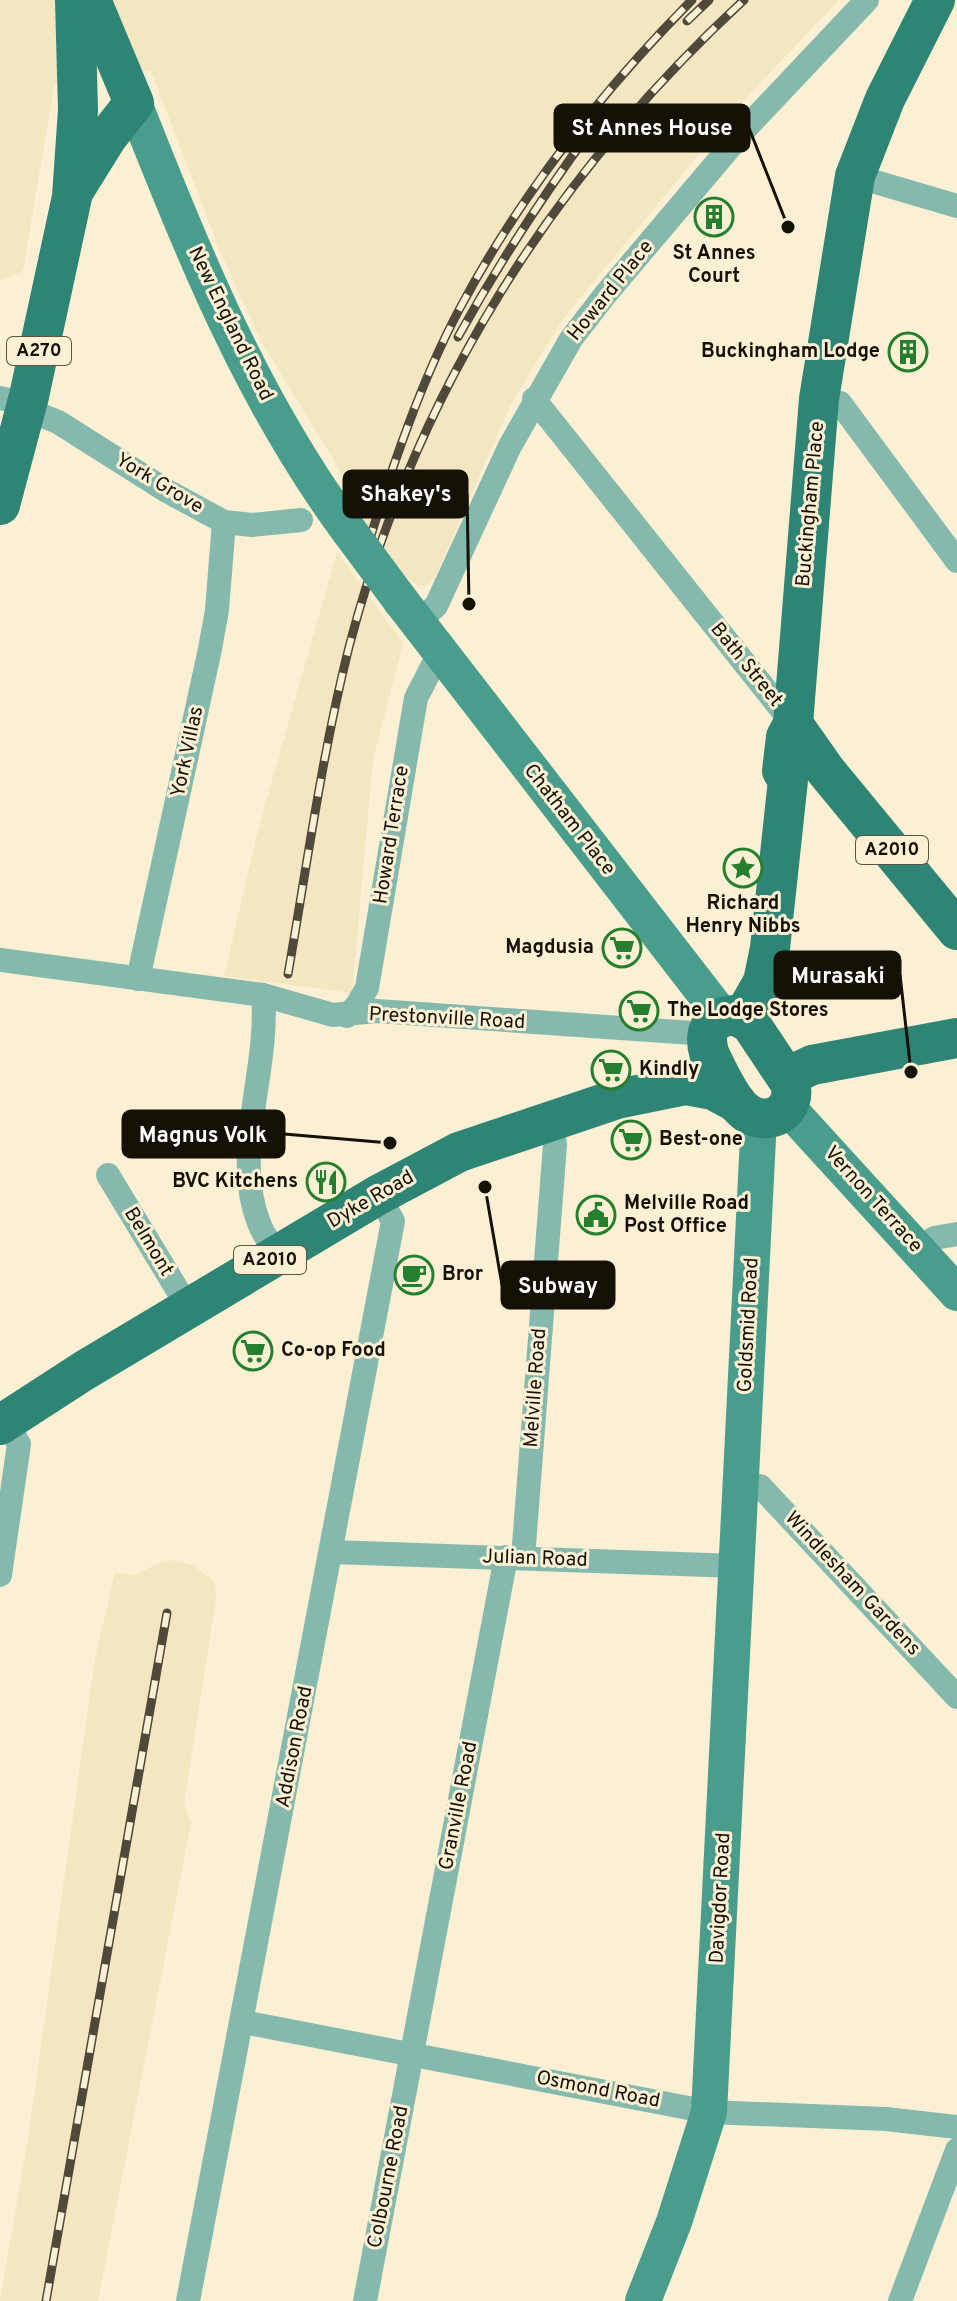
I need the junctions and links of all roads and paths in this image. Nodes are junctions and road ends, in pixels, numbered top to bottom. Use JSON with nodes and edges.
{"nodes":[{"id":1,"x":75,"y":0,"type":"edge"},
{"id":2,"x":91,"y":0,"type":"edge"},
{"id":3,"x":867,"y":0,"type":"edge"},
{"id":4,"x":935,"y":0,"type":"edge"},
{"id":5,"x":950,"y":0,"type":"edge"},
{"id":6,"x":957,"y":2,"type":"edge"},
{"id":7,"x":134,"y":103,"type":"junction"},
{"id":8,"x":855,"y":176,"type":"junction"},
{"id":9,"x":72,"y":197,"type":"junction"},
{"id":10,"x":957,"y":206,"type":"edge"},
{"id":11,"x":534,"y":399,"type":"junction"},
{"id":12,"x":819,"y":399,"type":"junction"},
{"id":13,"x":17,"y":404,"type":"edge"},
{"id":14,"x":0,"y":505,"type":"edge"},
{"id":15,"x":301,"y":520,"type":"dead end"},
{"id":16,"x":224,"y":522,"type":"junction"},
{"id":17,"x":957,"y":561,"type":"edge"},
{"id":18,"x":409,"y":612,"type":"junction"},
{"id":19,"x":443,"y":659,"type":"junction"},
{"id":20,"x":793,"y":724,"type":"junction"},
{"id":21,"x":807,"y":775,"type":"junction"},
{"id":22,"x":957,"y":930,"type":"edge"},
{"id":23,"x":0,"y":960,"type":"edge"},
{"id":24,"x":138,"y":979,"type":"junction"},
{"id":25,"x":263,"y":995,"type":"junction"},
{"id":26,"x":347,"y":1016,"type":"junction"},
{"id":27,"x":720,"y":1030,"type":"junction"},
{"id":28,"x":957,"y":1038,"type":"edge"},
{"id":29,"x":686,"y":1085,"type":"junction"},
{"id":30,"x":768,"y":1101,"type":"junction"},
{"id":31,"x":552,"y":1121,"type":"junction"},
{"id":32,"x":108,"y":1175,"type":"dead end"},
{"id":33,"x":378,"y":1195,"type":"junction"},
{"id":34,"x":957,"y":1234,"type":"edge"},
{"id":35,"x":919,"y":1250,"type":"junction"},
{"id":36,"x":278,"y":1255,"type":"junction"},
{"id":37,"x":957,"y":1293,"type":"edge"},
{"id":38,"x":189,"y":1309,"type":"junction"},
{"id":39,"x":3,"y":1424,"type":"edge"},
{"id":40,"x":741,"y":1483,"type":"junction"},
{"id":41,"x":332,"y":1552,"type":"junction"},
{"id":42,"x":514,"y":1558,"type":"junction"},
{"id":43,"x":737,"y":1566,"type":"junction"},
{"id":44,"x":0,"y":1575,"type":"edge"},
{"id":45,"x":957,"y":1697,"type":"edge"},
{"id":46,"x":243,"y":2022,"type":"junction"},
{"id":47,"x":413,"y":2054,"type":"junction"},
{"id":48,"x":709,"y":2112,"type":"junction"},
{"id":49,"x":957,"y":2127,"type":"edge"},
{"id":50,"x":957,"y":2150,"type":"edge"},
{"id":51,"x":188,"y":2301,"type":"edge"},
{"id":52,"x":365,"y":2301,"type":"edge"},
{"id":53,"x":643,"y":2301,"type":"edge"},
{"id":54,"x":900,"y":2301,"type":"edge"}],
"edges":[{"from":1,"to":9,"type":"main road","number":"A270"},
{"from":2,"to":7,"type":"main road","name":"New England Road"},
{"from":3,"to":11,"type":"street","name":"Howard Place"},
{"from":4,"to":8,"type":"main road","name":"Buckingham Place"},
{"from":5,"to":6,"type":"street"},
{"from":7,"to":9,"type":"main road","number":"A270"},
{"from":7,"to":18,"type":"main road","name":"New England Road","bridge":true},
{"from":8,"to":10,"type":"street"},
{"from":8,"to":12,"type":"main road","name":"Buckingham Place"},
{"from":9,"to":13,"type":"main road","number":"A270"},
{"from":11,"to":18,"type":"street","name":"Howard Place"},
{"from":11,"to":20,"type":"street","name":"Bath Street"},
{"from":12,"to":17,"type":"street"},
{"from":12,"to":20,"type":"main road","name":"Buckingham Place"},
{"from":13,"to":14,"type":"main road","number":"A270"},
{"from":13,"to":16,"type":"street","name":"York Grove"},
{"from":15,"to":16,"type":"street","name":"York Grove"},
{"from":16,"to":24,"type":"street","name":"York Villas"},
{"from":18,"to":19,"type":"main road","name":"Chatham Place"},
{"from":19,"to":26,"type":"street","name":"Howard Terrace"},
{"from":19,"to":27,"type":"main road","name":"Chatham Place"},
{"from":20,"to":21,"type":"main road","name":"Buckingham Place"},
{"from":21,"to":22,"type":"main road","number":"A2010"},
{"from":21,"to":27,"type":"main road","name":"Buckingham Place"},
{"from":23,"to":24,"type":"street","name":"Prestonville Road"},
{"from":24,"to":25,"type":"street","name":"Prestonville Road"},
{"from":25,"to":26,"type":"street","name":"Prestonville Road"},
{"from":25,"to":36,"type":"street"},
{"from":26,"to":27,"type":"street","name":"Prestonville Road"},
{"from":27,"to":29,"type":"main road"},
{"from":27,"to":30,"type":"main road"},
{"from":27,"to":30,"type":"main road"},
{"from":28,"to":30,"type":"main road"},
{"from":29,"to":30,"type":"main road","name":"Dyke Road","number":"A2010"},
{"from":29,"to":31,"type":"main road","name":"Dyke Road","number":"A2010"},
{"from":30,"to":35,"type":"main road","name":"Vernon Terrace"},
{"from":30,"to":40,"type":"main road","name":"Goldsmid Road"},
{"from":31,"to":33,"type":"main road","name":"Dyke Road","number":"A2010"},
{"from":31,"to":42,"type":"street","name":"Melville Road"},
{"from":32,"to":38,"type":"street","name":"Belmont"},
{"from":33,"to":36,"type":"main road","name":"Dyke Road","number":"A2010"},
{"from":33,"to":41,"type":"street","name":"Addison Road"},
{"from":34,"to":35,"type":"street"},
{"from":35,"to":37,"type":"main road","name":"Vernon Terrace"},
{"from":36,"to":38,"type":"main road","name":"Dyke Road","number":"A2010"},
{"from":38,"to":39,"type":"main road","name":"Dyke Road","number":"A2010"},
{"from":39,"to":44,"type":"street"},
{"from":40,"to":43,"type":"main road","name":"Davigdor Road"},
{"from":40,"to":45,"type":"street","name":"Windlesham Gardens"},
{"from":41,"to":42,"type":"street","name":"Julian Road"},
{"from":41,"to":46,"type":"street","name":"Addison Road"},
{"from":42,"to":43,"type":"street","name":"Julian Road"},
{"from":42,"to":47,"type":"street","name":"Granville Road"},
{"from":43,"to":48,"type":"main road","name":"Davigdor Road"},
{"from":46,"to":47,"type":"street","name":"Osmond Road"},
{"from":46,"to":51,"type":"street","name":"Addison Road"},
{"from":47,"to":48,"type":"street","name":"Osmond Road"},
{"from":47,"to":52,"type":"street","name":"Colbourne Road"},
{"from":48,"to":49,"type":"street","name":"Osmond Road"},
{"from":48,"to":53,"type":"main road","name":"Davigdor Road"},
{"from":50,"to":54,"type":"street"}]}
